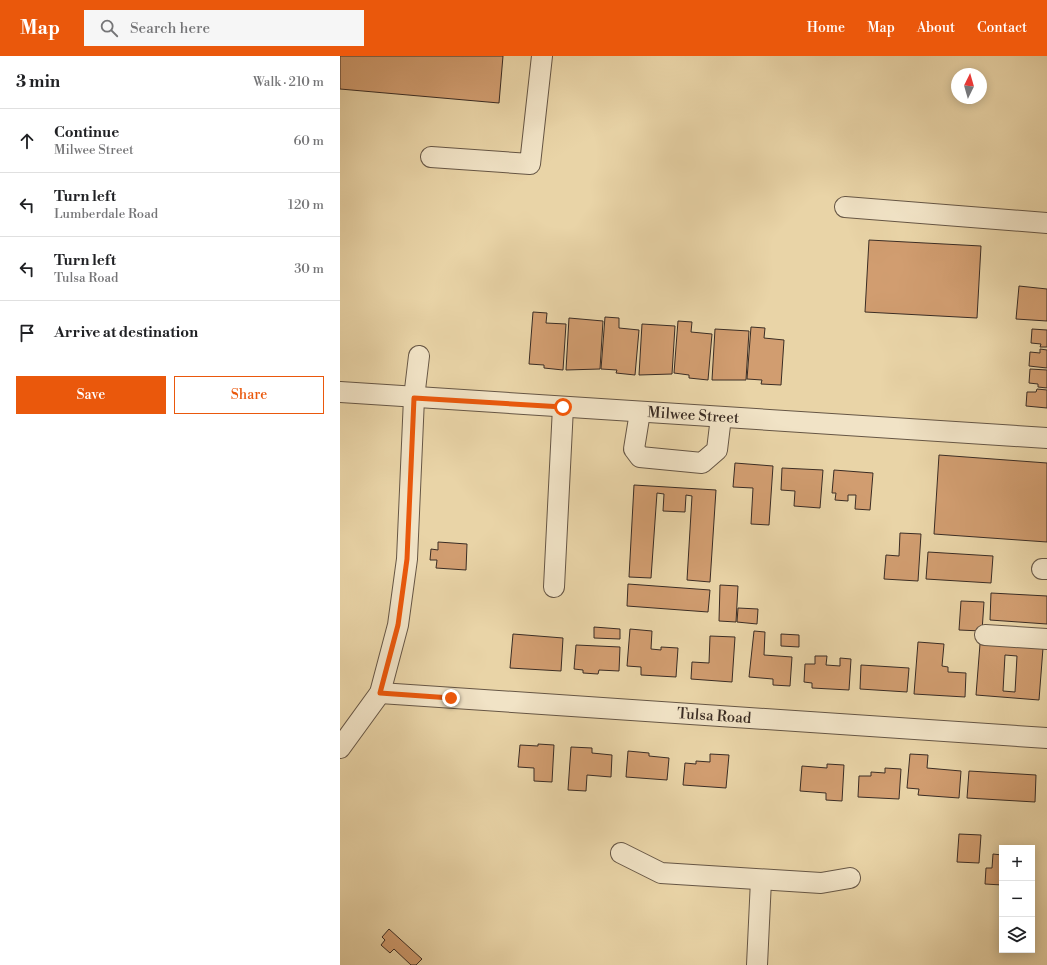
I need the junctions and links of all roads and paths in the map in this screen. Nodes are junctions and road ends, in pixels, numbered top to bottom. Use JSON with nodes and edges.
{"nodes":[{"id":1,"x":542,"y":56,"type":"edge"},
{"id":2,"x":431,"y":157,"type":"dead end"},
{"id":3,"x":845,"y":207,"type":"dead end"},
{"id":4,"x":1047,"y":223,"type":"edge"},
{"id":5,"x":419,"y":356,"type":"dead end"},
{"id":6,"x":340,"y":392,"type":"edge"},
{"id":7,"x":414,"y":398,"type":"junction"},
{"id":8,"x":563,"y":407,"type":"junction"},
{"id":9,"x":640,"y":412,"type":"junction"},
{"id":10,"x":722,"y":417,"type":"junction"},
{"id":11,"x":1047,"y":438,"type":"edge"},
{"id":12,"x":554,"y":587,"type":"dead end"},
{"id":13,"x":985,"y":635,"type":"dead end"},
{"id":14,"x":1047,"y":638,"type":"edge"},
{"id":15,"x":380,"y":693,"type":"junction"},
{"id":16,"x":1047,"y":738,"type":"edge"},
{"id":17,"x":340,"y":748,"type":"edge"},
{"id":18,"x":621,"y":853,"type":"dead end"},
{"id":19,"x":850,"y":878,"type":"dead end"},
{"id":20,"x":761,"y":880,"type":"junction"},
{"id":21,"x":756,"y":965,"type":"edge"}],
"edges":[{"from":1,"to":2,"type":"street"},
{"from":3,"to":4,"type":"street"},
{"from":5,"to":7,"type":"street"},
{"from":6,"to":7,"type":"street","name":"Milwee Street"},
{"from":7,"to":8,"type":"street","name":"Milwee Street"},
{"from":7,"to":15,"type":"street"},
{"from":8,"to":9,"type":"street","name":"Milwee Street"},
{"from":8,"to":12,"type":"street"},
{"from":9,"to":10,"type":"street","name":"Milwee Street"},
{"from":9,"to":10,"type":"street"},
{"from":10,"to":11,"type":"street","name":"Milwee Street"},
{"from":13,"to":14,"type":"street"},
{"from":15,"to":16,"type":"street","name":"Tulsa Road"},
{"from":15,"to":17,"type":"street"},
{"from":18,"to":20,"type":"street"},
{"from":19,"to":20,"type":"street"},
{"from":20,"to":21,"type":"street"}]}
